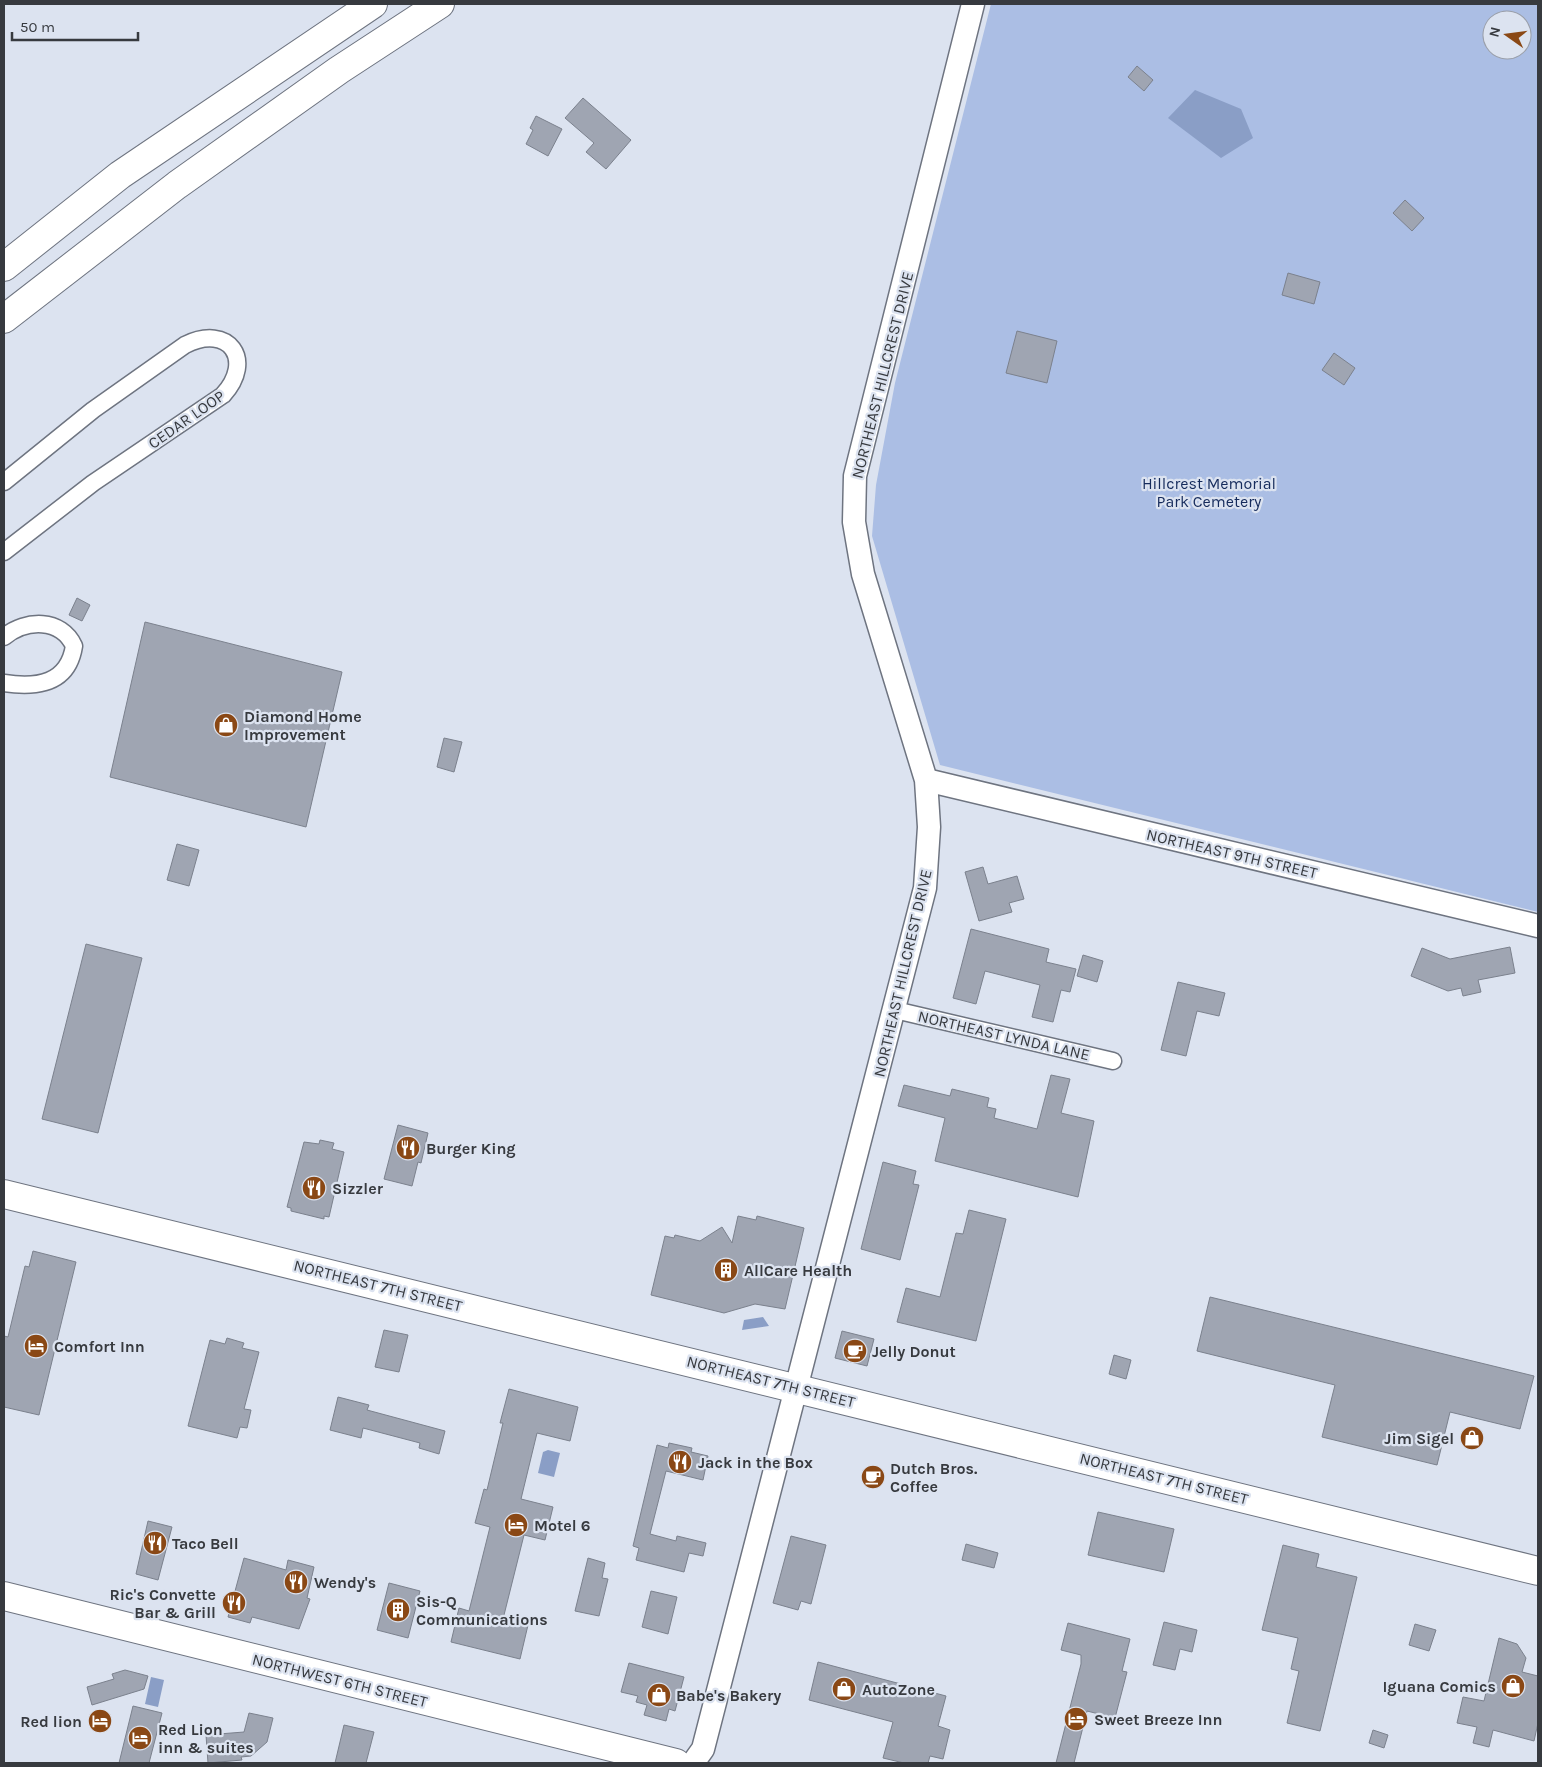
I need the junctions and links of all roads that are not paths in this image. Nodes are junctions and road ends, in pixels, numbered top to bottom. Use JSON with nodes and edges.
{"nodes":[{"id":1,"x":373,"y":4,"type":"edge"},
{"id":2,"x":440,"y":4,"type":"edge"},
{"id":3,"x":973,"y":4,"type":"edge"},
{"id":4,"x":4,"y":267,"type":"edge"},
{"id":5,"x":4,"y":319,"type":"edge"},
{"id":6,"x":4,"y":482,"type":"edge"},
{"id":7,"x":4,"y":552,"type":"edge"},
{"id":8,"x":4,"y":638,"type":"edge"},
{"id":9,"x":4,"y":683,"type":"edge"},
{"id":10,"x":926,"y":780,"type":"junction"},
{"id":11,"x":1538,"y":926,"type":"edge"},
{"id":12,"x":895,"y":1010,"type":"junction"},
{"id":13,"x":1112,"y":1061,"type":"dead end"},
{"id":14,"x":4,"y":1194,"type":"edge"},
{"id":15,"x":797,"y":1388,"type":"junction"},
{"id":16,"x":1538,"y":1571,"type":"edge"},
{"id":17,"x":4,"y":1596,"type":"edge"},
{"id":18,"x":676,"y":1763,"type":"edge"},
{"id":19,"x":694,"y":1763,"type":"edge"}],
"edges":[{"from":1,"to":4,"type":"highway"},
{"from":2,"to":5,"type":"highway"},
{"from":3,"to":10,"type":"street","name":"NORTHEAST HILLCREST DRIVE"},
{"from":6,"to":7,"type":"street","name":"CEDAR LOOP"},
{"from":8,"to":9,"type":"street"},
{"from":10,"to":11,"type":"street","name":"NORTHEAST 9TH STREET"},
{"from":10,"to":12,"type":"street","name":"NORTHEAST HILLCREST DRIVE"},
{"from":12,"to":13,"type":"street","name":"NORTHEAST LYNDA LANE"},
{"from":12,"to":15,"type":"street","name":"NORTHEAST HILLCREST DRIVE"},
{"from":14,"to":15,"type":"highway","name":"NORTHEAST 7TH STREET"},
{"from":15,"to":16,"type":"highway","name":"NORTHEAST 7TH STREET"},
{"from":15,"to":19,"type":"street","name":"NORTHEAST HILLCREST DRIVE"},
{"from":17,"to":18,"type":"highway","name":"NORTHWEST 6TH STREET"}]}
